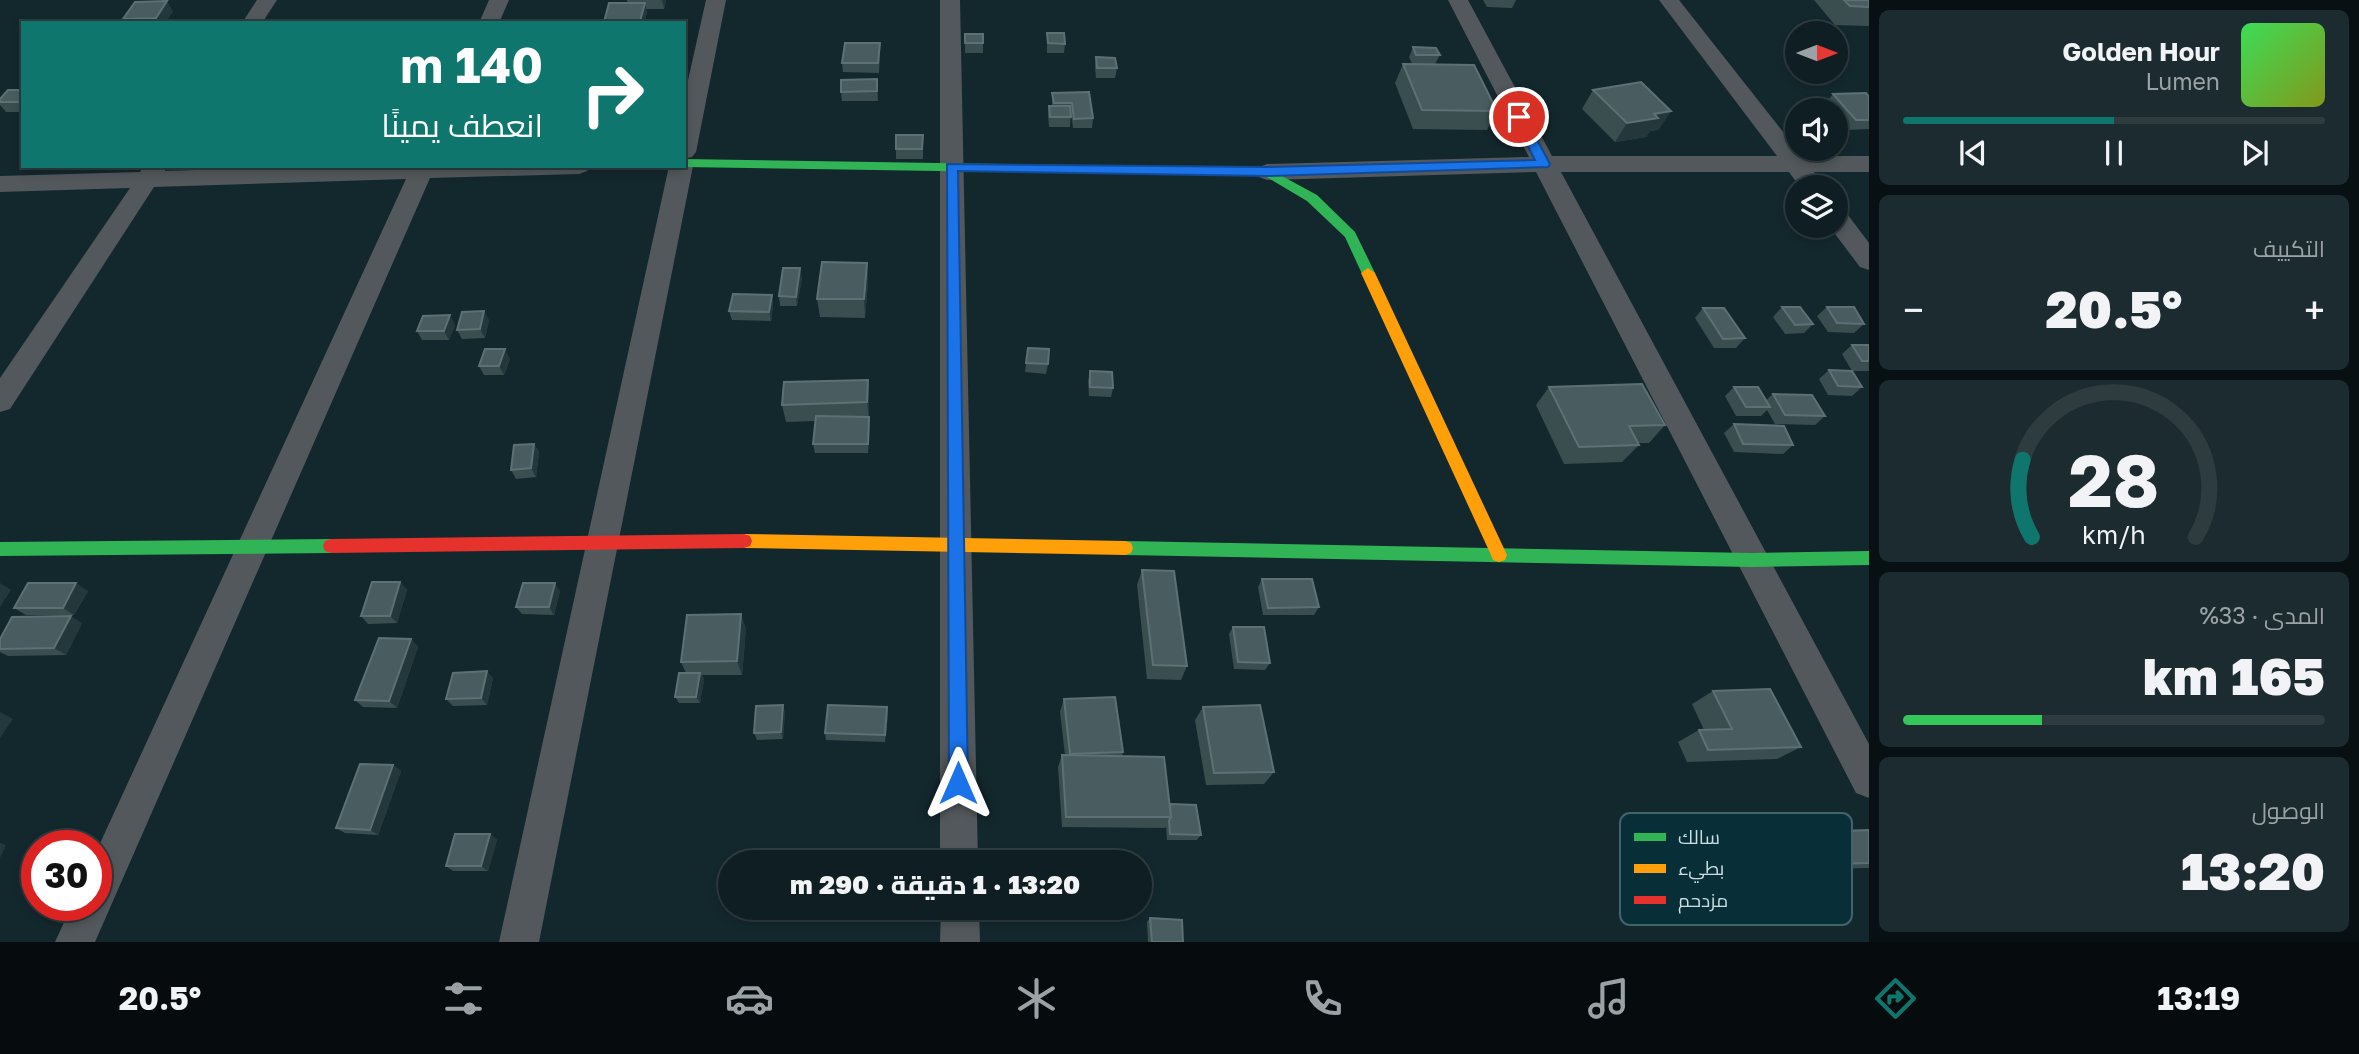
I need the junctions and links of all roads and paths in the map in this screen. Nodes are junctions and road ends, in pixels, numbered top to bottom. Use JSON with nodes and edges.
{"nodes":[{"id":1,"x":267,"y":0,"type":"edge"},
{"id":2,"x":499,"y":0,"type":"edge"},
{"id":3,"x":716,"y":0,"type":"edge"},
{"id":4,"x":950,"y":0,"type":"edge"},
{"id":5,"x":1458,"y":0,"type":"edge"},
{"id":6,"x":1669,"y":0,"type":"edge"},
{"id":7,"x":253,"y":21,"type":"edge"},
{"id":8,"x":490,"y":21,"type":"edge"},
{"id":9,"x":686,"y":142,"type":"edge"},
{"id":10,"x":1544,"y":164,"type":"junction"},
{"id":11,"x":1795,"y":164,"type":"junction"},
{"id":12,"x":1869,"y":164,"type":"edge"},
{"id":13,"x":686,"y":165,"type":"edge"},
{"id":14,"x":952,"y":167,"type":"junction"},
{"id":15,"x":475,"y":168,"type":"edge"},
{"id":16,"x":682,"y":168,"type":"edge"},
{"id":17,"x":423,"y":169,"type":"edge"},
{"id":18,"x":1267,"y":172,"type":"junction"},
{"id":19,"x":152,"y":173,"type":"edge"},
{"id":20,"x":1804,"y":175,"type":"edge"},
{"id":21,"x":0,"y":184,"type":"edge"},
{"id":22,"x":1848,"y":233,"type":"edge"},
{"id":23,"x":1869,"y":261,"type":"edge"},
{"id":24,"x":0,"y":401,"type":"edge"},
{"id":25,"x":603,"y":542,"type":"junction"},
{"id":26,"x":956,"y":544,"type":"junction"},
{"id":27,"x":253,"y":547,"type":"junction"},
{"id":28,"x":0,"y":549,"type":"edge"},
{"id":29,"x":1499,"y":555,"type":"junction"},
{"id":30,"x":1869,"y":558,"type":"edge"},
{"id":31,"x":1751,"y":560,"type":"junction"},
{"id":32,"x":1869,"y":780,"type":"edge"},
{"id":33,"x":959,"y":850,"type":"edge"},
{"id":34,"x":112,"y":860,"type":"edge"},
{"id":35,"x":960,"y":920,"type":"edge"},
{"id":36,"x":85,"y":921,"type":"edge"},
{"id":37,"x":75,"y":942,"type":"edge"},
{"id":38,"x":519,"y":942,"type":"edge"},
{"id":39,"x":960,"y":942,"type":"edge"}],
"edges":[{"from":1,"to":7,"type":"street"},
{"from":2,"to":8,"type":"street"},
{"from":3,"to":9,"type":"street"},
{"from":4,"to":14,"type":"street"},
{"from":5,"to":10,"type":"street"},
{"from":6,"to":11,"type":"street"},
{"from":10,"to":11,"type":"street"},
{"from":10,"to":18,"type":"street"},
{"from":10,"to":31,"type":"street"},
{"from":11,"to":12,"type":"street"},
{"from":11,"to":20,"type":"street"},
{"from":13,"to":14,"type":"street"},
{"from":14,"to":18,"type":"street"},
{"from":14,"to":26,"type":"street"},
{"from":15,"to":17,"type":"street"},
{"from":16,"to":25,"type":"street"},
{"from":17,"to":19,"type":"street"},
{"from":17,"to":27,"type":"street"},
{"from":18,"to":29,"type":"street"},
{"from":19,"to":21,"type":"street"},
{"from":19,"to":24,"type":"street"},
{"from":22,"to":23,"type":"street"},
{"from":25,"to":26,"type":"street"},
{"from":25,"to":27,"type":"street"},
{"from":25,"to":38,"type":"street"},
{"from":26,"to":29,"type":"street"},
{"from":26,"to":33,"type":"street"},
{"from":27,"to":28,"type":"street"},
{"from":27,"to":34,"type":"street"},
{"from":29,"to":31,"type":"street"},
{"from":30,"to":31,"type":"street"},
{"from":31,"to":32,"type":"street"},
{"from":35,"to":39,"type":"street"},
{"from":36,"to":37,"type":"street"}]}
